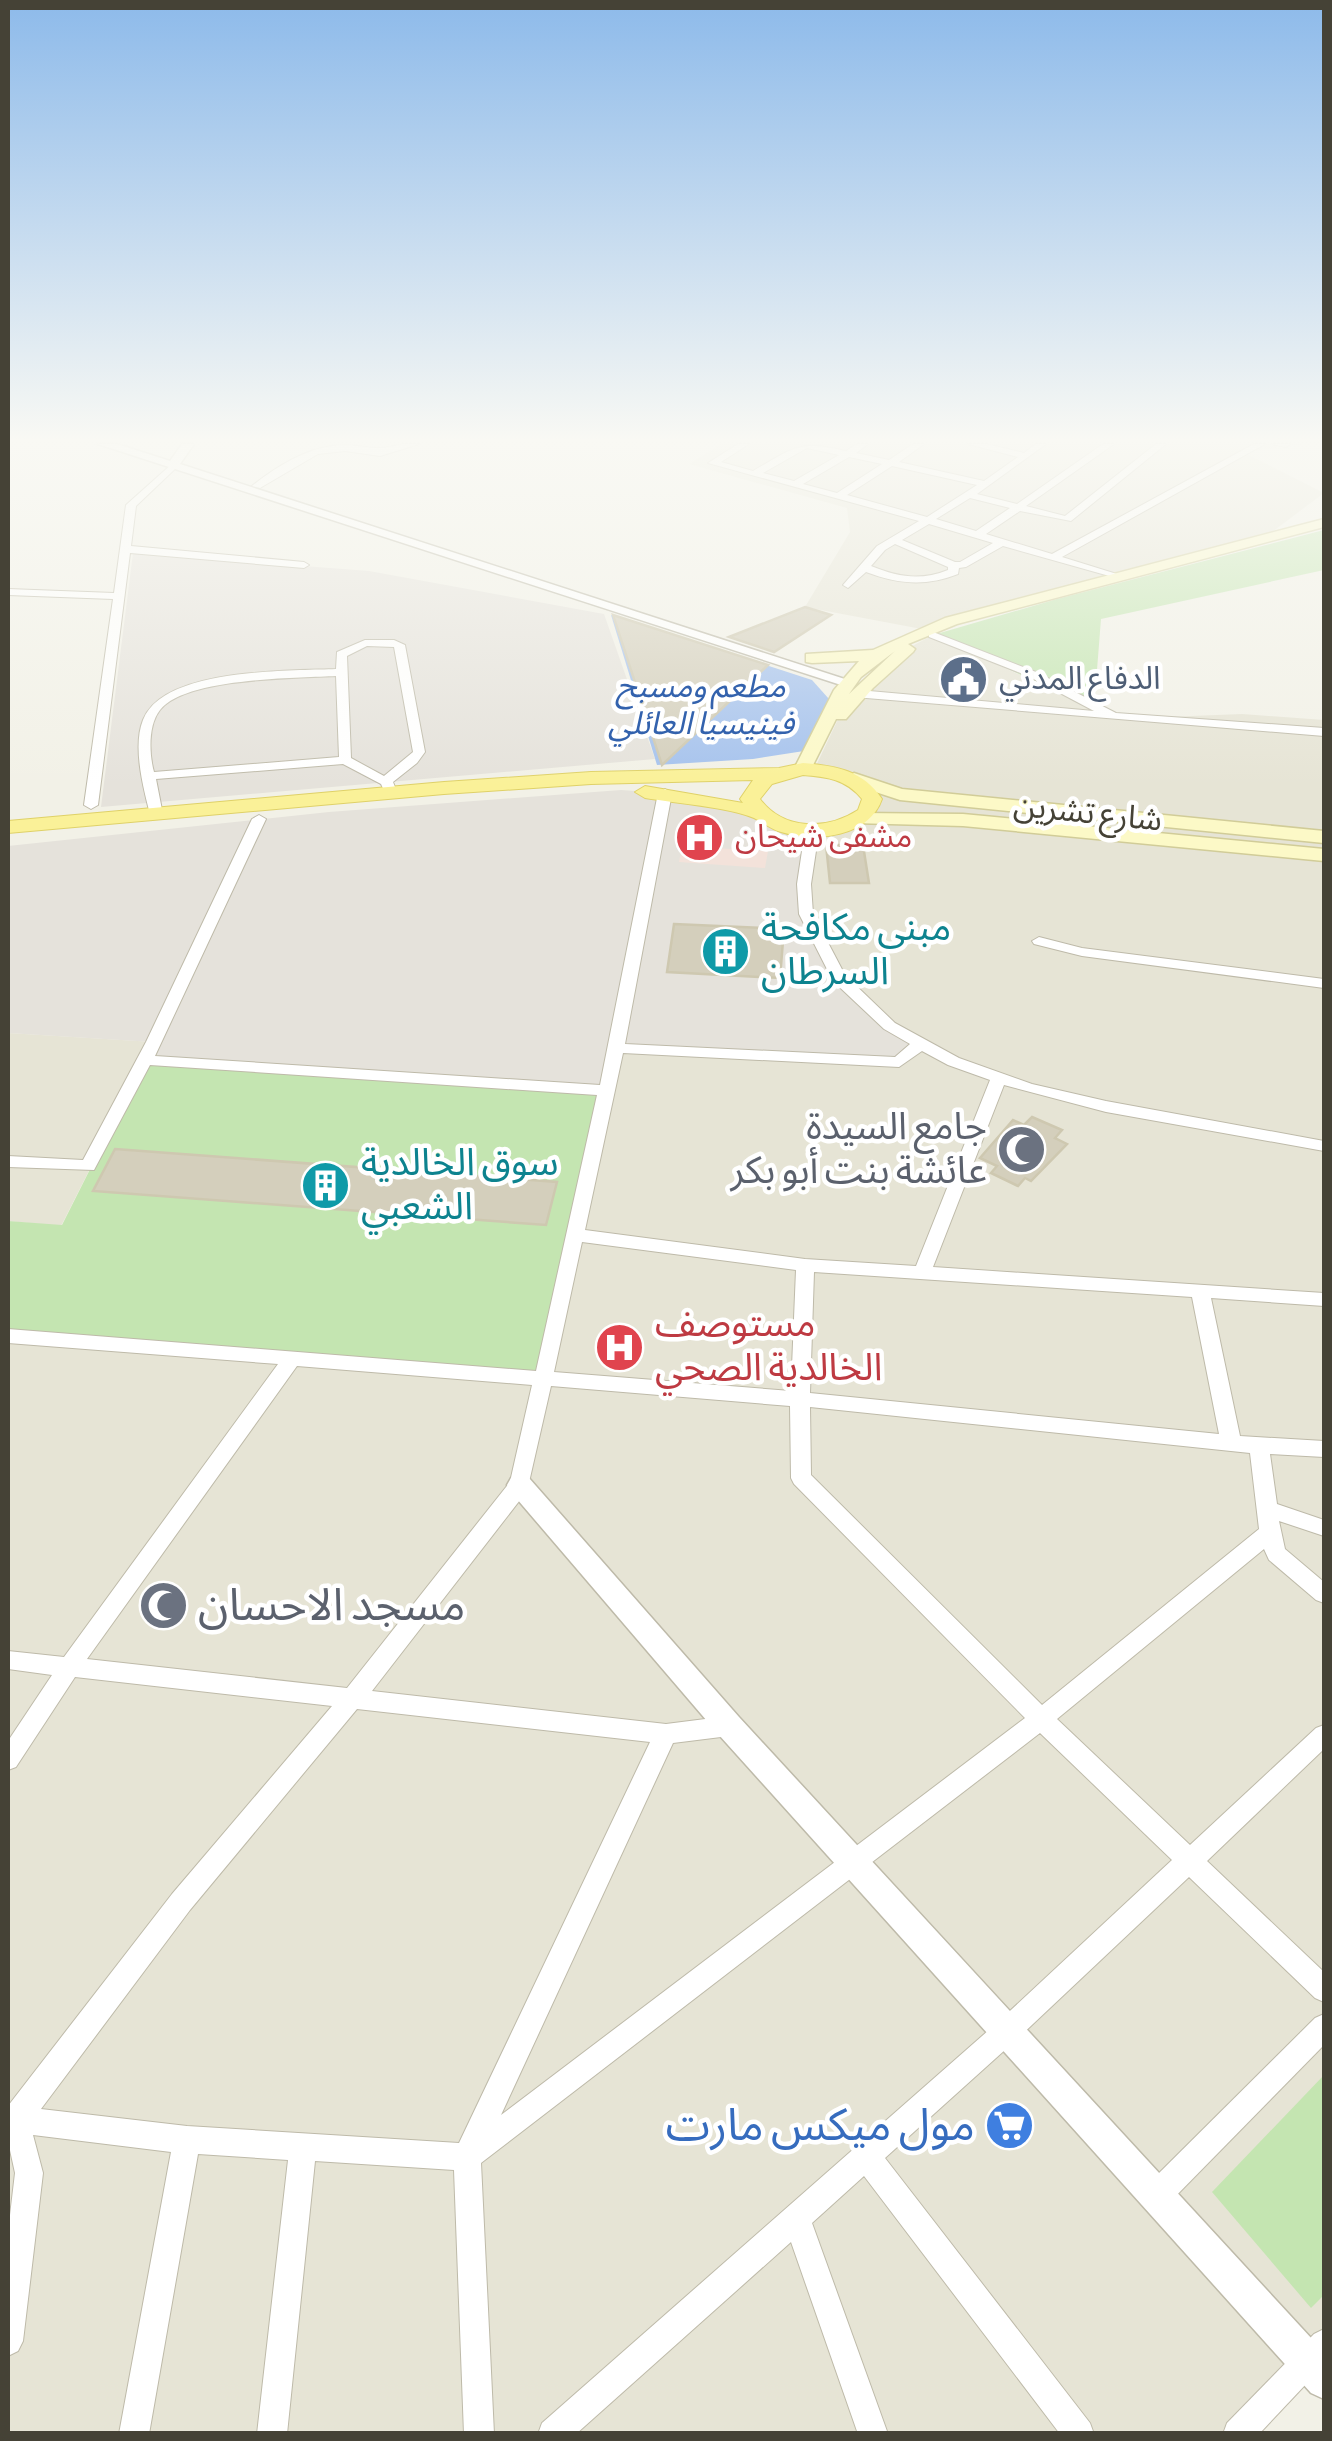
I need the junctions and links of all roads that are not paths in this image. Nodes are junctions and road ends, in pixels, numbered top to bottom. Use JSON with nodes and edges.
{"nodes":[{"id":1,"x":123,"y":558,"type":"edge"},
{"id":2,"x":218,"y":558,"type":"edge"},
{"id":3,"x":475,"y":558,"type":"edge"},
{"id":4,"x":481,"y":558,"type":"edge"},
{"id":5,"x":872,"y":558,"type":"edge"},
{"id":6,"x":937,"y":558,"type":"edge"},
{"id":7,"x":974,"y":558,"type":"edge"},
{"id":8,"x":1053,"y":558,"type":"edge"},
{"id":9,"x":1194,"y":558,"type":"edge"},
{"id":10,"x":1207,"y":558,"type":"edge"},
{"id":11,"x":954,"y":565,"type":"junction"},
{"id":12,"x":304,"y":566,"type":"dead end"},
{"id":13,"x":864,"y":567,"type":"junction"},
{"id":14,"x":1116,"y":577,"type":"junction"},
{"id":15,"x":848,"y":585,"type":"dead end"},
{"id":16,"x":119,"y":591,"type":"junction"},
{"id":17,"x":8,"y":592,"type":"edge"},
{"id":18,"x":934,"y":635,"type":"junction"},
{"id":19,"x":872,"y":655,"type":"junction"},
{"id":20,"x":812,"y":664,"type":"junction"},
{"id":21,"x":341,"y":672,"type":"junction"},
{"id":22,"x":848,"y":684,"type":"junction"},
{"id":23,"x":1113,"y":716,"type":"junction"},
{"id":24,"x":1324,"y":732,"type":"edge"},
{"id":25,"x":346,"y":760,"type":"junction"},
{"id":26,"x":808,"y":769,"type":"junction"},
{"id":27,"x":776,"y":773,"type":"junction"},
{"id":28,"x":151,"y":776,"type":"junction"},
{"id":29,"x":854,"y":779,"type":"junction"},
{"id":30,"x":389,"y":787,"type":"junction"},
{"id":31,"x":665,"y":793,"type":"junction"},
{"id":32,"x":91,"y":805,"type":"dead end"},
{"id":33,"x":756,"y":812,"type":"junction"},
{"id":34,"x":156,"y":815,"type":"junction"},
{"id":35,"x":259,"y":819,"type":"junction"},
{"id":36,"x":860,"y":819,"type":"junction"},
{"id":37,"x":8,"y":827,"type":"edge"},
{"id":38,"x":812,"y":830,"type":"junction"},
{"id":39,"x":1324,"y":837,"type":"edge"},
{"id":40,"x":8,"y":839,"type":"edge"},
{"id":41,"x":1324,"y":855,"type":"edge"},
{"id":42,"x":1039,"y":941,"type":"dead end"},
{"id":43,"x":1324,"y":984,"type":"edge"},
{"id":44,"x":918,"y":1046,"type":"junction"},
{"id":45,"x":616,"y":1048,"type":"junction"},
{"id":46,"x":145,"y":1060,"type":"junction"},
{"id":47,"x":1000,"y":1078,"type":"junction"},
{"id":48,"x":607,"y":1092,"type":"junction"},
{"id":49,"x":1324,"y":1146,"type":"edge"},
{"id":50,"x":8,"y":1161,"type":"edge"},
{"id":51,"x":574,"y":1236,"type":"junction"},
{"id":52,"x":805,"y":1265,"type":"junction"},
{"id":53,"x":922,"y":1273,"type":"junction"},
{"id":54,"x":1200,"y":1291,"type":"junction"},
{"id":55,"x":1324,"y":1299,"type":"edge"},
{"id":56,"x":8,"y":1338,"type":"edge"},
{"id":57,"x":292,"y":1359,"type":"junction"},
{"id":58,"x":542,"y":1378,"type":"junction"},
{"id":59,"x":800,"y":1399,"type":"junction"},
{"id":60,"x":1231,"y":1443,"type":"junction"},
{"id":61,"x":1259,"y":1446,"type":"junction"},
{"id":62,"x":1324,"y":1449,"type":"edge"},
{"id":63,"x":520,"y":1485,"type":"junction"},
{"id":64,"x":1268,"y":1520,"type":"junction"},
{"id":65,"x":1324,"y":1528,"type":"edge"},
{"id":66,"x":1324,"y":1594,"type":"edge"},
{"id":67,"x":8,"y":1660,"type":"edge"},
{"id":68,"x":70,"y":1666,"type":"junction"},
{"id":69,"x":353,"y":1698,"type":"junction"},
{"id":70,"x":1042,"y":1720,"type":"junction"},
{"id":71,"x":730,"y":1726,"type":"junction"},
{"id":72,"x":666,"y":1734,"type":"junction"},
{"id":73,"x":1324,"y":1735,"type":"edge"},
{"id":74,"x":8,"y":1760,"type":"edge"},
{"id":75,"x":1190,"y":1861,"type":"junction"},
{"id":76,"x":858,"y":1863,"type":"junction"},
{"id":77,"x":1324,"y":1989,"type":"edge"},
{"id":78,"x":1324,"y":2027,"type":"edge"},
{"id":79,"x":1007,"y":2031,"type":"junction"},
{"id":80,"x":12,"y":2120,"type":"edge"},
{"id":81,"x":187,"y":2140,"type":"junction"},
{"id":82,"x":303,"y":2148,"type":"junction"},
{"id":83,"x":866,"y":2156,"type":"junction"},
{"id":84,"x":467,"y":2158,"type":"junction"},
{"id":85,"x":1156,"y":2196,"type":"junction"},
{"id":86,"x":797,"y":2219,"type":"junction"},
{"id":87,"x":8,"y":2341,"type":"edge"},
{"id":88,"x":1319,"y":2362,"type":"edge"},
{"id":89,"x":134,"y":2434,"type":"edge"},
{"id":90,"x":272,"y":2434,"type":"edge"},
{"id":91,"x":480,"y":2434,"type":"edge"},
{"id":92,"x":552,"y":2434,"type":"edge"},
{"id":93,"x":873,"y":2434,"type":"edge"},
{"id":94,"x":1079,"y":2434,"type":"edge"},
{"id":95,"x":1238,"y":2434,"type":"edge"}],
"edges":[{"from":1,"to":16,"type":"street"},
{"from":2,"to":12,"type":"street"},
{"from":3,"to":20,"type":"street"},
{"from":4,"to":20,"type":"street"},
{"from":5,"to":13,"type":"street"},
{"from":6,"to":11,"type":"street"},
{"from":7,"to":11,"type":"street"},
{"from":8,"to":14,"type":"street"},
{"from":9,"to":14,"type":"main road"},
{"from":10,"to":18,"type":"main road"},
{"from":11,"to":13,"type":"street"},
{"from":13,"to":15,"type":"street"},
{"from":14,"to":19,"type":"main road"},
{"from":16,"to":17,"type":"street"},
{"from":16,"to":32,"type":"street"},
{"from":18,"to":22,"type":"main road"},
{"from":18,"to":23,"type":"street"},
{"from":19,"to":20,"type":"main road"},
{"from":19,"to":22,"type":"main road"},
{"from":20,"to":22,"type":"main road"},
{"from":20,"to":22,"type":"street"},
{"from":21,"to":25,"type":"street"},
{"from":21,"to":28,"type":"street"},
{"from":21,"to":30,"type":"street"},
{"from":22,"to":23,"type":"street"},
{"from":22,"to":26,"type":"main road"},
{"from":23,"to":24,"type":"street"},
{"from":25,"to":28,"type":"street"},
{"from":25,"to":30,"type":"street"},
{"from":26,"to":27,"type":"main road"},
{"from":26,"to":29,"type":"main road"},
{"from":27,"to":30,"type":"main road"},
{"from":27,"to":33,"type":"main road"},
{"from":28,"to":34,"type":"street"},
{"from":29,"to":36,"type":"main road"},
{"from":29,"to":39,"type":"main road","name":"شارع تشرين"},
{"from":30,"to":34,"type":"main road"},
{"from":31,"to":33,"type":"main road"},
{"from":31,"to":35,"type":"main road"},
{"from":31,"to":45,"type":"street"},
{"from":33,"to":38,"type":"main road"},
{"from":34,"to":37,"type":"main road"},
{"from":35,"to":40,"type":"main road"},
{"from":35,"to":46,"type":"street"},
{"from":36,"to":38,"type":"main road"},
{"from":36,"to":41,"type":"main road"},
{"from":38,"to":44,"type":"street"},
{"from":42,"to":43,"type":"street"},
{"from":44,"to":45,"type":"street"},
{"from":44,"to":47,"type":"street"},
{"from":45,"to":48,"type":"street"},
{"from":46,"to":48,"type":"street"},
{"from":46,"to":50,"type":"street"},
{"from":47,"to":49,"type":"street"},
{"from":47,"to":53,"type":"street"},
{"from":48,"to":51,"type":"street"},
{"from":51,"to":52,"type":"street"},
{"from":51,"to":58,"type":"street"},
{"from":52,"to":53,"type":"street"},
{"from":52,"to":59,"type":"street"},
{"from":53,"to":54,"type":"street"},
{"from":54,"to":55,"type":"street"},
{"from":54,"to":60,"type":"street"},
{"from":56,"to":57,"type":"street"},
{"from":57,"to":58,"type":"street"},
{"from":57,"to":68,"type":"street"},
{"from":58,"to":59,"type":"street"},
{"from":58,"to":63,"type":"street"},
{"from":59,"to":60,"type":"street"},
{"from":59,"to":70,"type":"street"},
{"from":60,"to":61,"type":"street"},
{"from":61,"to":62,"type":"street"},
{"from":61,"to":64,"type":"street"},
{"from":63,"to":69,"type":"street"},
{"from":63,"to":71,"type":"street"},
{"from":64,"to":65,"type":"street"},
{"from":64,"to":66,"type":"street"},
{"from":64,"to":70,"type":"street"},
{"from":67,"to":68,"type":"street"},
{"from":68,"to":69,"type":"street"},
{"from":68,"to":74,"type":"street"},
{"from":69,"to":72,"type":"street"},
{"from":69,"to":80,"type":"street"},
{"from":70,"to":75,"type":"street"},
{"from":70,"to":76,"type":"street"},
{"from":71,"to":72,"type":"street"},
{"from":71,"to":76,"type":"street"},
{"from":72,"to":84,"type":"street"},
{"from":73,"to":75,"type":"street"},
{"from":75,"to":77,"type":"street"},
{"from":75,"to":79,"type":"street"},
{"from":76,"to":79,"type":"street"},
{"from":76,"to":84,"type":"street"},
{"from":78,"to":85,"type":"street"},
{"from":79,"to":83,"type":"street"},
{"from":79,"to":85,"type":"street"},
{"from":80,"to":81,"type":"street"},
{"from":80,"to":87,"type":"street"},
{"from":81,"to":82,"type":"street"},
{"from":81,"to":89,"type":"street"},
{"from":82,"to":84,"type":"street"},
{"from":82,"to":90,"type":"street"},
{"from":83,"to":86,"type":"street"},
{"from":83,"to":94,"type":"street"},
{"from":84,"to":91,"type":"street"},
{"from":85,"to":88,"type":"street"},
{"from":86,"to":92,"type":"street"},
{"from":86,"to":93,"type":"street"},
{"from":88,"to":95,"type":"street"}]}
